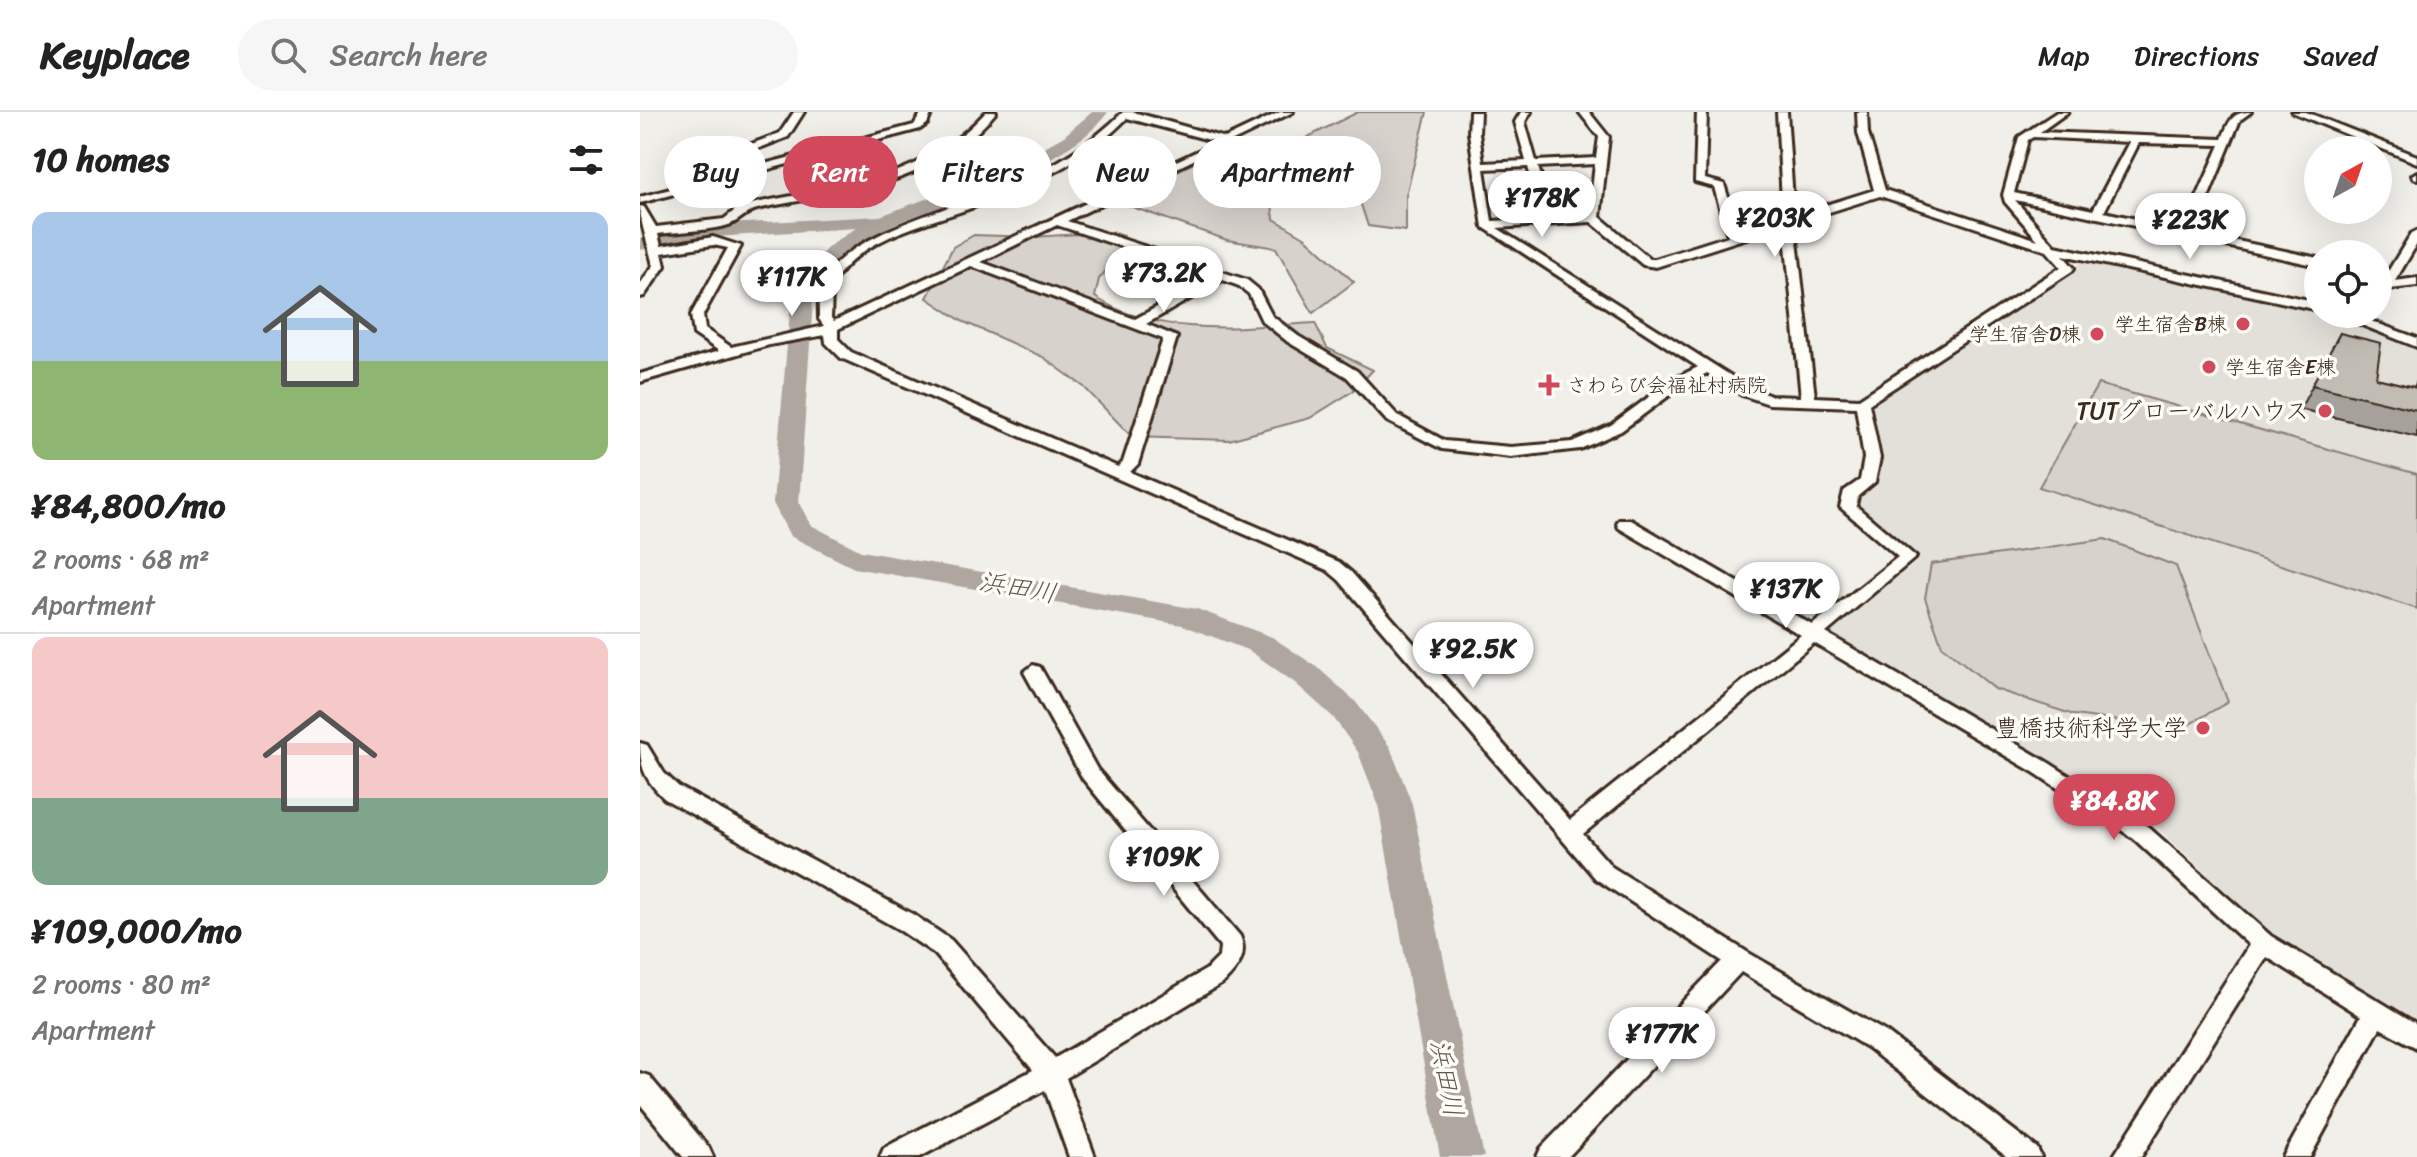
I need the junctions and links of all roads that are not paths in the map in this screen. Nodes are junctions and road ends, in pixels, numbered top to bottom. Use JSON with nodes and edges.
{"nodes":[{"id":1,"x":799,"y":112,"type":"edge"},
{"id":2,"x":927,"y":112,"type":"edge"},
{"id":3,"x":991,"y":112,"type":"edge"},
{"id":4,"x":1288,"y":112,"type":"edge"},
{"id":5,"x":1475,"y":112,"type":"edge"},
{"id":6,"x":1526,"y":112,"type":"edge"},
{"id":7,"x":1584,"y":112,"type":"edge"},
{"id":8,"x":1702,"y":112,"type":"edge"},
{"id":9,"x":1782,"y":112,"type":"edge"},
{"id":10,"x":1862,"y":112,"type":"edge"},
{"id":11,"x":2063,"y":112,"type":"edge"},
{"id":12,"x":2246,"y":112,"type":"edge"},
{"id":13,"x":2297,"y":112,"type":"edge"},
{"id":14,"x":1127,"y":113,"type":"edge"},
{"id":15,"x":2033,"y":134,"type":"junction"},
{"id":16,"x":1208,"y":136,"type":"edge"},
{"id":17,"x":1236,"y":136,"type":"edge"},
{"id":18,"x":2136,"y":139,"type":"junction"},
{"id":19,"x":767,"y":142,"type":"edge"},
{"id":20,"x":2228,"y":142,"type":"junction"},
{"id":21,"x":1193,"y":156,"type":"edge"},
{"id":22,"x":2417,"y":160,"type":"edge"},
{"id":23,"x":1602,"y":161,"type":"junction"},
{"id":24,"x":1531,"y":164,"type":"junction"},
{"id":25,"x":1480,"y":166,"type":"junction"},
{"id":26,"x":767,"y":167,"type":"edge"},
{"id":27,"x":1880,"y":192,"type":"junction"},
{"id":28,"x":664,"y":194,"type":"edge"},
{"id":29,"x":2008,"y":195,"type":"junction"},
{"id":30,"x":640,"y":200,"type":"edge"},
{"id":31,"x":640,"y":209,"type":"edge"},
{"id":32,"x":2097,"y":214,"type":"junction"},
{"id":33,"x":1594,"y":218,"type":"junction"},
{"id":34,"x":1789,"y":220,"type":"junction"},
{"id":35,"x":1056,"y":221,"type":"junction"},
{"id":36,"x":1549,"y":221,"type":"junction"},
{"id":37,"x":1487,"y":225,"type":"junction"},
{"id":38,"x":652,"y":232,"type":"junction"},
{"id":39,"x":2187,"y":234,"type":"junction"},
{"id":40,"x":2417,"y":234,"type":"edge"},
{"id":41,"x":1734,"y":237,"type":"junction"},
{"id":42,"x":656,"y":249,"type":"junction"},
{"id":43,"x":2052,"y":249,"type":"junction"},
{"id":44,"x":2304,"y":259,"type":"edge"},
{"id":45,"x":971,"y":262,"type":"junction"},
{"id":46,"x":2392,"y":271,"type":"edge"},
{"id":47,"x":1224,"y":275,"type":"junction"},
{"id":48,"x":2417,"y":282,"type":"edge"},
{"id":49,"x":2392,"y":283,"type":"edge"},
{"id":50,"x":640,"y":293,"type":"edge"},
{"id":51,"x":2304,"y":303,"type":"edge"},
{"id":52,"x":1138,"y":323,"type":"junction"},
{"id":53,"x":2386,"y":328,"type":"edge"},
{"id":54,"x":828,"y":329,"type":"junction"},
{"id":55,"x":2417,"y":343,"type":"edge"},
{"id":56,"x":728,"y":351,"type":"junction"},
{"id":57,"x":1708,"y":367,"type":"junction"},
{"id":58,"x":640,"y":378,"type":"edge"},
{"id":59,"x":1809,"y":403,"type":"junction"},
{"id":60,"x":1862,"y":403,"type":"junction"},
{"id":61,"x":1120,"y":474,"type":"junction"},
{"id":62,"x":1625,"y":524,"type":"dead end"},
{"id":63,"x":1814,"y":635,"type":"junction"},
{"id":64,"x":1033,"y":672,"type":"dead end"},
{"id":65,"x":640,"y":750,"type":"edge"},
{"id":66,"x":1569,"y":833,"type":"junction"},
{"id":67,"x":2263,"y":943,"type":"junction"},
{"id":68,"x":1739,"y":959,"type":"junction"},
{"id":69,"x":2376,"y":1012,"type":"junction"},
{"id":70,"x":2417,"y":1037,"type":"edge"},
{"id":71,"x":1052,"y":1073,"type":"junction"},
{"id":72,"x":640,"y":1085,"type":"edge"},
{"id":73,"x":700,"y":1157,"type":"edge"},
{"id":74,"x":893,"y":1157,"type":"edge"},
{"id":75,"x":1082,"y":1157,"type":"edge"},
{"id":76,"x":1550,"y":1157,"type":"edge"},
{"id":77,"x":2028,"y":1157,"type":"edge"},
{"id":78,"x":2126,"y":1157,"type":"edge"},
{"id":79,"x":2296,"y":1157,"type":"edge"}],
"edges":[{"from":1,"to":19,"type":"street"},
{"from":2,"to":26,"type":"street"},
{"from":3,"to":38,"type":"street"},
{"from":4,"to":17,"type":"street"},
{"from":5,"to":25,"type":"street"},
{"from":6,"to":24,"type":"street"},
{"from":7,"to":23,"type":"street"},
{"from":8,"to":41,"type":"street"},
{"from":9,"to":34,"type":"street"},
{"from":10,"to":27,"type":"street"},
{"from":11,"to":15,"type":"street"},
{"from":12,"to":20,"type":"street"},
{"from":13,"to":22,"type":"street"},
{"from":14,"to":16,"type":"street"},
{"from":14,"to":54,"type":"street"},
{"from":15,"to":18,"type":"street"},
{"from":15,"to":29,"type":"street"},
{"from":18,"to":20,"type":"street"},
{"from":18,"to":32,"type":"street"},
{"from":20,"to":39,"type":"street"},
{"from":21,"to":35,"type":"street"},
{"from":23,"to":24,"type":"street"},
{"from":23,"to":33,"type":"street"},
{"from":24,"to":25,"type":"street"},
{"from":24,"to":36,"type":"street"},
{"from":25,"to":37,"type":"street"},
{"from":27,"to":34,"type":"street"},
{"from":27,"to":43,"type":"street"},
{"from":28,"to":30,"type":"street"},
{"from":29,"to":32,"type":"street"},
{"from":29,"to":43,"type":"street"},
{"from":31,"to":38,"type":"street"},
{"from":32,"to":39,"type":"street"},
{"from":33,"to":36,"type":"street"},
{"from":33,"to":41,"type":"street"},
{"from":34,"to":41,"type":"street"},
{"from":34,"to":59,"type":"street"},
{"from":35,"to":45,"type":"street"},
{"from":35,"to":47,"type":"street"},
{"from":36,"to":37,"type":"street"},
{"from":37,"to":57,"type":"street"},
{"from":38,"to":42,"type":"street"},
{"from":39,"to":44,"type":"street"},
{"from":40,"to":46,"type":"street"},
{"from":42,"to":50,"type":"street"},
{"from":42,"to":56,"type":"street"},
{"from":43,"to":51,"type":"street"},
{"from":43,"to":60,"type":"street"},
{"from":45,"to":52,"type":"street"},
{"from":45,"to":54,"type":"street"},
{"from":47,"to":52,"type":"street"},
{"from":47,"to":57,"type":"street"},
{"from":48,"to":49,"type":"street"},
{"from":52,"to":61,"type":"street"},
{"from":53,"to":55,"type":"street"},
{"from":54,"to":56,"type":"street"},
{"from":54,"to":61,"type":"street"},
{"from":56,"to":58,"type":"street"},
{"from":57,"to":59,"type":"street"},
{"from":59,"to":60,"type":"street"},
{"from":60,"to":63,"type":"street"},
{"from":61,"to":66,"type":"street"},
{"from":62,"to":63,"type":"street"},
{"from":63,"to":66,"type":"street"},
{"from":63,"to":67,"type":"street"},
{"from":64,"to":71,"type":"street"},
{"from":65,"to":71,"type":"street"},
{"from":66,"to":68,"type":"street"},
{"from":67,"to":69,"type":"street"},
{"from":67,"to":78,"type":"street"},
{"from":68,"to":76,"type":"street"},
{"from":68,"to":77,"type":"street"},
{"from":69,"to":70,"type":"street"},
{"from":69,"to":79,"type":"street"},
{"from":71,"to":74,"type":"street"},
{"from":71,"to":75,"type":"street"},
{"from":72,"to":73,"type":"street"}]}
